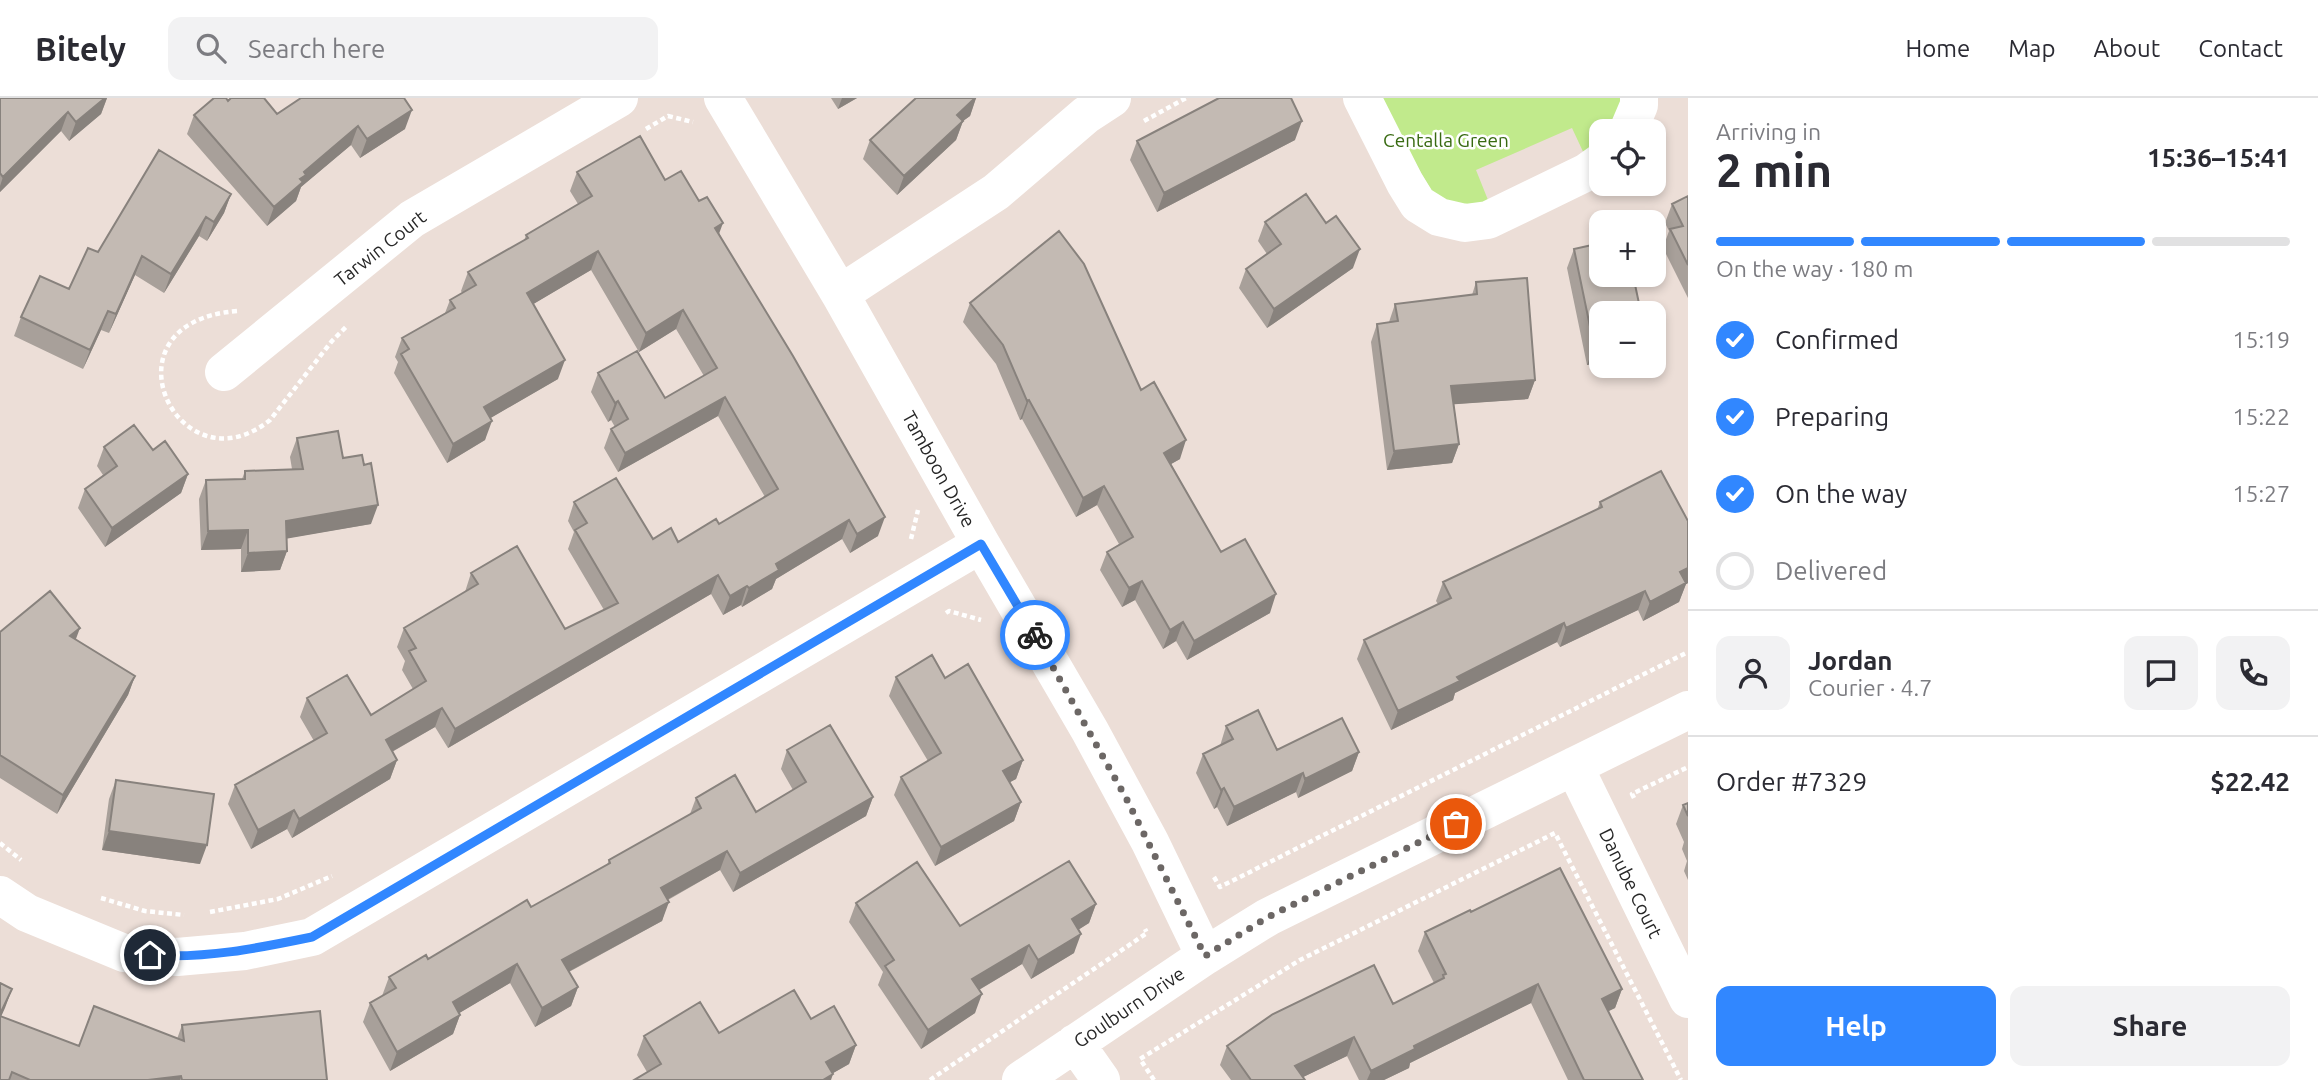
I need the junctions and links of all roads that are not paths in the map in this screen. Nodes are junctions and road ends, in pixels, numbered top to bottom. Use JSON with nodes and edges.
{"nodes":[{"id":1,"x":619,"y":98,"type":"edge"},
{"id":2,"x":723,"y":98,"type":"edge"},
{"id":3,"x":1112,"y":98,"type":"edge"},
{"id":4,"x":1362,"y":98,"type":"edge"},
{"id":5,"x":1639,"y":98,"type":"edge"},
{"id":6,"x":1633,"y":119,"type":"edge"},
{"id":7,"x":1589,"y":171,"type":"edge"},
{"id":8,"x":840,"y":294,"type":"junction"},
{"id":9,"x":224,"y":372,"type":"dead end"},
{"id":10,"x":981,"y":544,"type":"junction"},
{"id":11,"x":1688,"y":710,"type":"edge"},
{"id":12,"x":1574,"y":766,"type":"junction"},
{"id":13,"x":0,"y":895,"type":"edge"},
{"id":14,"x":1205,"y":956,"type":"junction"},
{"id":15,"x":1688,"y":999,"type":"edge"},
{"id":16,"x":1075,"y":1044,"type":"junction"},
{"id":17,"x":1021,"y":1080,"type":"edge"},
{"id":18,"x":1101,"y":1080,"type":"edge"}],
"edges":[{"from":1,"to":9,"type":"street","name":"Tarwin Court"},
{"from":2,"to":8,"type":"street","name":"Tamboon Drive"},
{"from":3,"to":8,"type":"street"},
{"from":4,"to":7,"type":"street"},
{"from":5,"to":6,"type":"street"},
{"from":8,"to":10,"type":"street","name":"Tamboon Drive"},
{"from":10,"to":13,"type":"street"},
{"from":10,"to":14,"type":"street","name":"Tamboon Drive"},
{"from":11,"to":12,"type":"street","name":"Goulburn Drive"},
{"from":12,"to":14,"type":"street","name":"Goulburn Drive"},
{"from":12,"to":15,"type":"street","name":"Danube Court"},
{"from":14,"to":16,"type":"street","name":"Goulburn Drive"},
{"from":16,"to":17,"type":"street","name":"Goulburn Drive"},
{"from":16,"to":18,"type":"street"}]}
